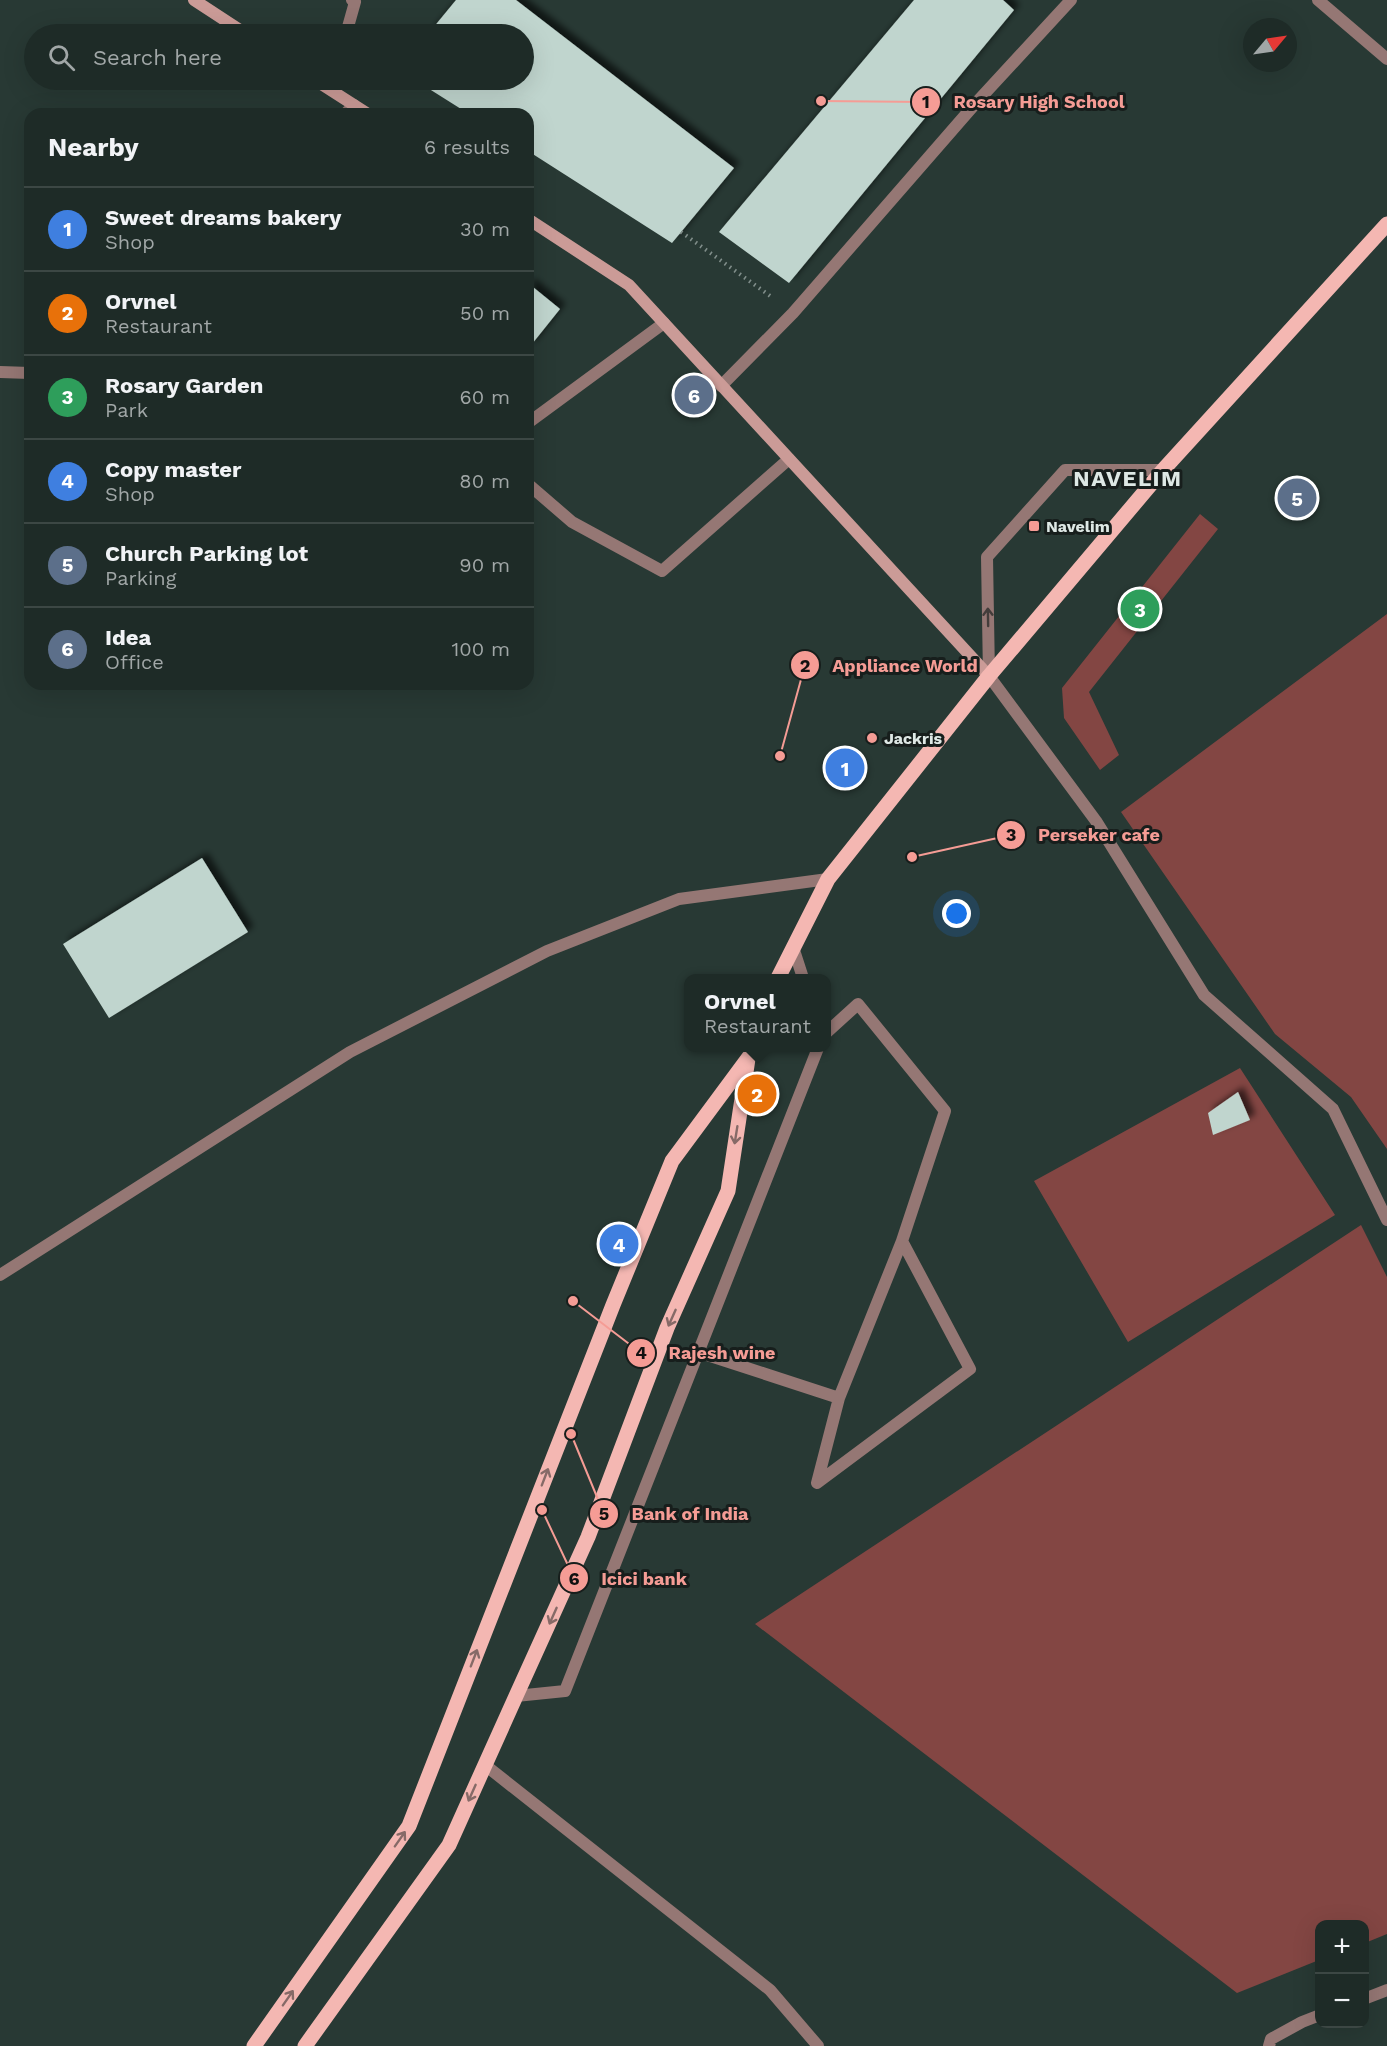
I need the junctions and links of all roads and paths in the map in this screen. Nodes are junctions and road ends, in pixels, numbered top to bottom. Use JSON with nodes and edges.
{"nodes":[{"id":1,"x":194,"y":0,"type":"edge"},
{"id":2,"x":352,"y":0,"type":"edge"},
{"id":3,"x":1071,"y":0,"type":"edge"},
{"id":4,"x":1318,"y":0,"type":"edge"},
{"id":5,"x":231,"y":24,"type":"edge"},
{"id":6,"x":349,"y":24,"type":"edge"},
{"id":7,"x":1387,"y":58,"type":"edge"},
{"id":8,"x":338,"y":90,"type":"edge"},
{"id":9,"x":354,"y":105,"type":"junction"},
{"id":10,"x":351,"y":108,"type":"edge"},
{"id":11,"x":359,"y":108,"type":"edge"},
{"id":12,"x":534,"y":223,"type":"edge"},
{"id":13,"x":1387,"y":224,"type":"edge"},
{"id":14,"x":681,"y":232,"type":"dead end"},
{"id":15,"x":793,"y":313,"type":"junction"},
{"id":16,"x":664,"y":323,"type":"junction"},
{"id":17,"x":0,"y":372,"type":"edge"},
{"id":18,"x":24,"y":373,"type":"edge"},
{"id":19,"x":721,"y":386,"type":"junction"},
{"id":20,"x":534,"y":419,"type":"edge"},
{"id":21,"x":789,"y":459,"type":"junction"},
{"id":22,"x":1163,"y":470,"type":"junction"},
{"id":23,"x":534,"y":489,"type":"edge"},
{"id":24,"x":989,"y":676,"type":"junction"},
{"id":25,"x":828,"y":879,"type":"junction"},
{"id":26,"x":793,"y":947,"type":"junction"},
{"id":27,"x":780,"y":974,"type":"edge"},
{"id":28,"x":802,"y":974,"type":"edge"},
{"id":29,"x":831,"y":1028,"type":"edge"},
{"id":30,"x":750,"y":1052,"type":"edge"},
{"id":31,"x":816,"y":1052,"type":"edge"},
{"id":32,"x":1384,"y":1206,"type":"edge"},
{"id":33,"x":1387,"y":1220,"type":"edge"},
{"id":34,"x":902,"y":1241,"type":"junction"},
{"id":35,"x":0,"y":1275,"type":"edge"},
{"id":36,"x":698,"y":1352,"type":"junction"},
{"id":37,"x":839,"y":1398,"type":"junction"},
{"id":38,"x":516,"y":1696,"type":"junction"},
{"id":39,"x":485,"y":1765,"type":"junction"},
{"id":40,"x":1387,"y":1990,"type":"edge"},
{"id":41,"x":1369,"y":1997,"type":"edge"},
{"id":42,"x":1315,"y":2017,"type":"edge"},
{"id":43,"x":254,"y":2046,"type":"edge"},
{"id":44,"x":305,"y":2046,"type":"edge"},
{"id":45,"x":818,"y":2046,"type":"edge"},
{"id":46,"x":1269,"y":2046,"type":"edge"}],
"edges":[{"from":1,"to":5,"type":"street"},
{"from":2,"to":6,"type":"street"},
{"from":3,"to":15,"type":"street"},
{"from":4,"to":7,"type":"street"},
{"from":8,"to":9,"type":"street"},
{"from":9,"to":10,"type":"street"},
{"from":9,"to":11,"type":"street"},
{"from":12,"to":16,"type":"street"},
{"from":13,"to":22,"type":"main road"},
{"from":14,"to":15,"type":"path"},
{"from":15,"to":19,"type":"street"},
{"from":16,"to":19,"type":"street"},
{"from":16,"to":20,"type":"street"},
{"from":17,"to":18,"type":"street"},
{"from":19,"to":21,"type":"street"},
{"from":21,"to":23,"type":"street"},
{"from":21,"to":24,"type":"street"},
{"from":22,"to":24,"type":"main road"},
{"from":24,"to":22,"type":"street","one_way":true},
{"from":24,"to":25,"type":"main road"},
{"from":24,"to":32,"type":"street"},
{"from":25,"to":26,"type":"main road"},
{"from":25,"to":35,"type":"street"},
{"from":26,"to":27,"type":"main road"},
{"from":26,"to":28,"type":"street"},
{"from":29,"to":34,"type":"street"},
{"from":30,"to":38,"type":"main road","one_way":true},
{"from":43,"to":30,"type":"main road","one_way":true},
{"from":31,"to":36,"type":"street"},
{"from":32,"to":33,"type":"street"},
{"from":34,"to":37,"type":"street"},
{"from":34,"to":37,"type":"street"},
{"from":36,"to":37,"type":"street"},
{"from":36,"to":38,"type":"street"},
{"from":38,"to":39,"type":"main road"},
{"from":39,"to":44,"type":"main road","one_way":true},
{"from":39,"to":45,"type":"street"},
{"from":40,"to":41,"type":"street"},
{"from":42,"to":46,"type":"street"}]}
